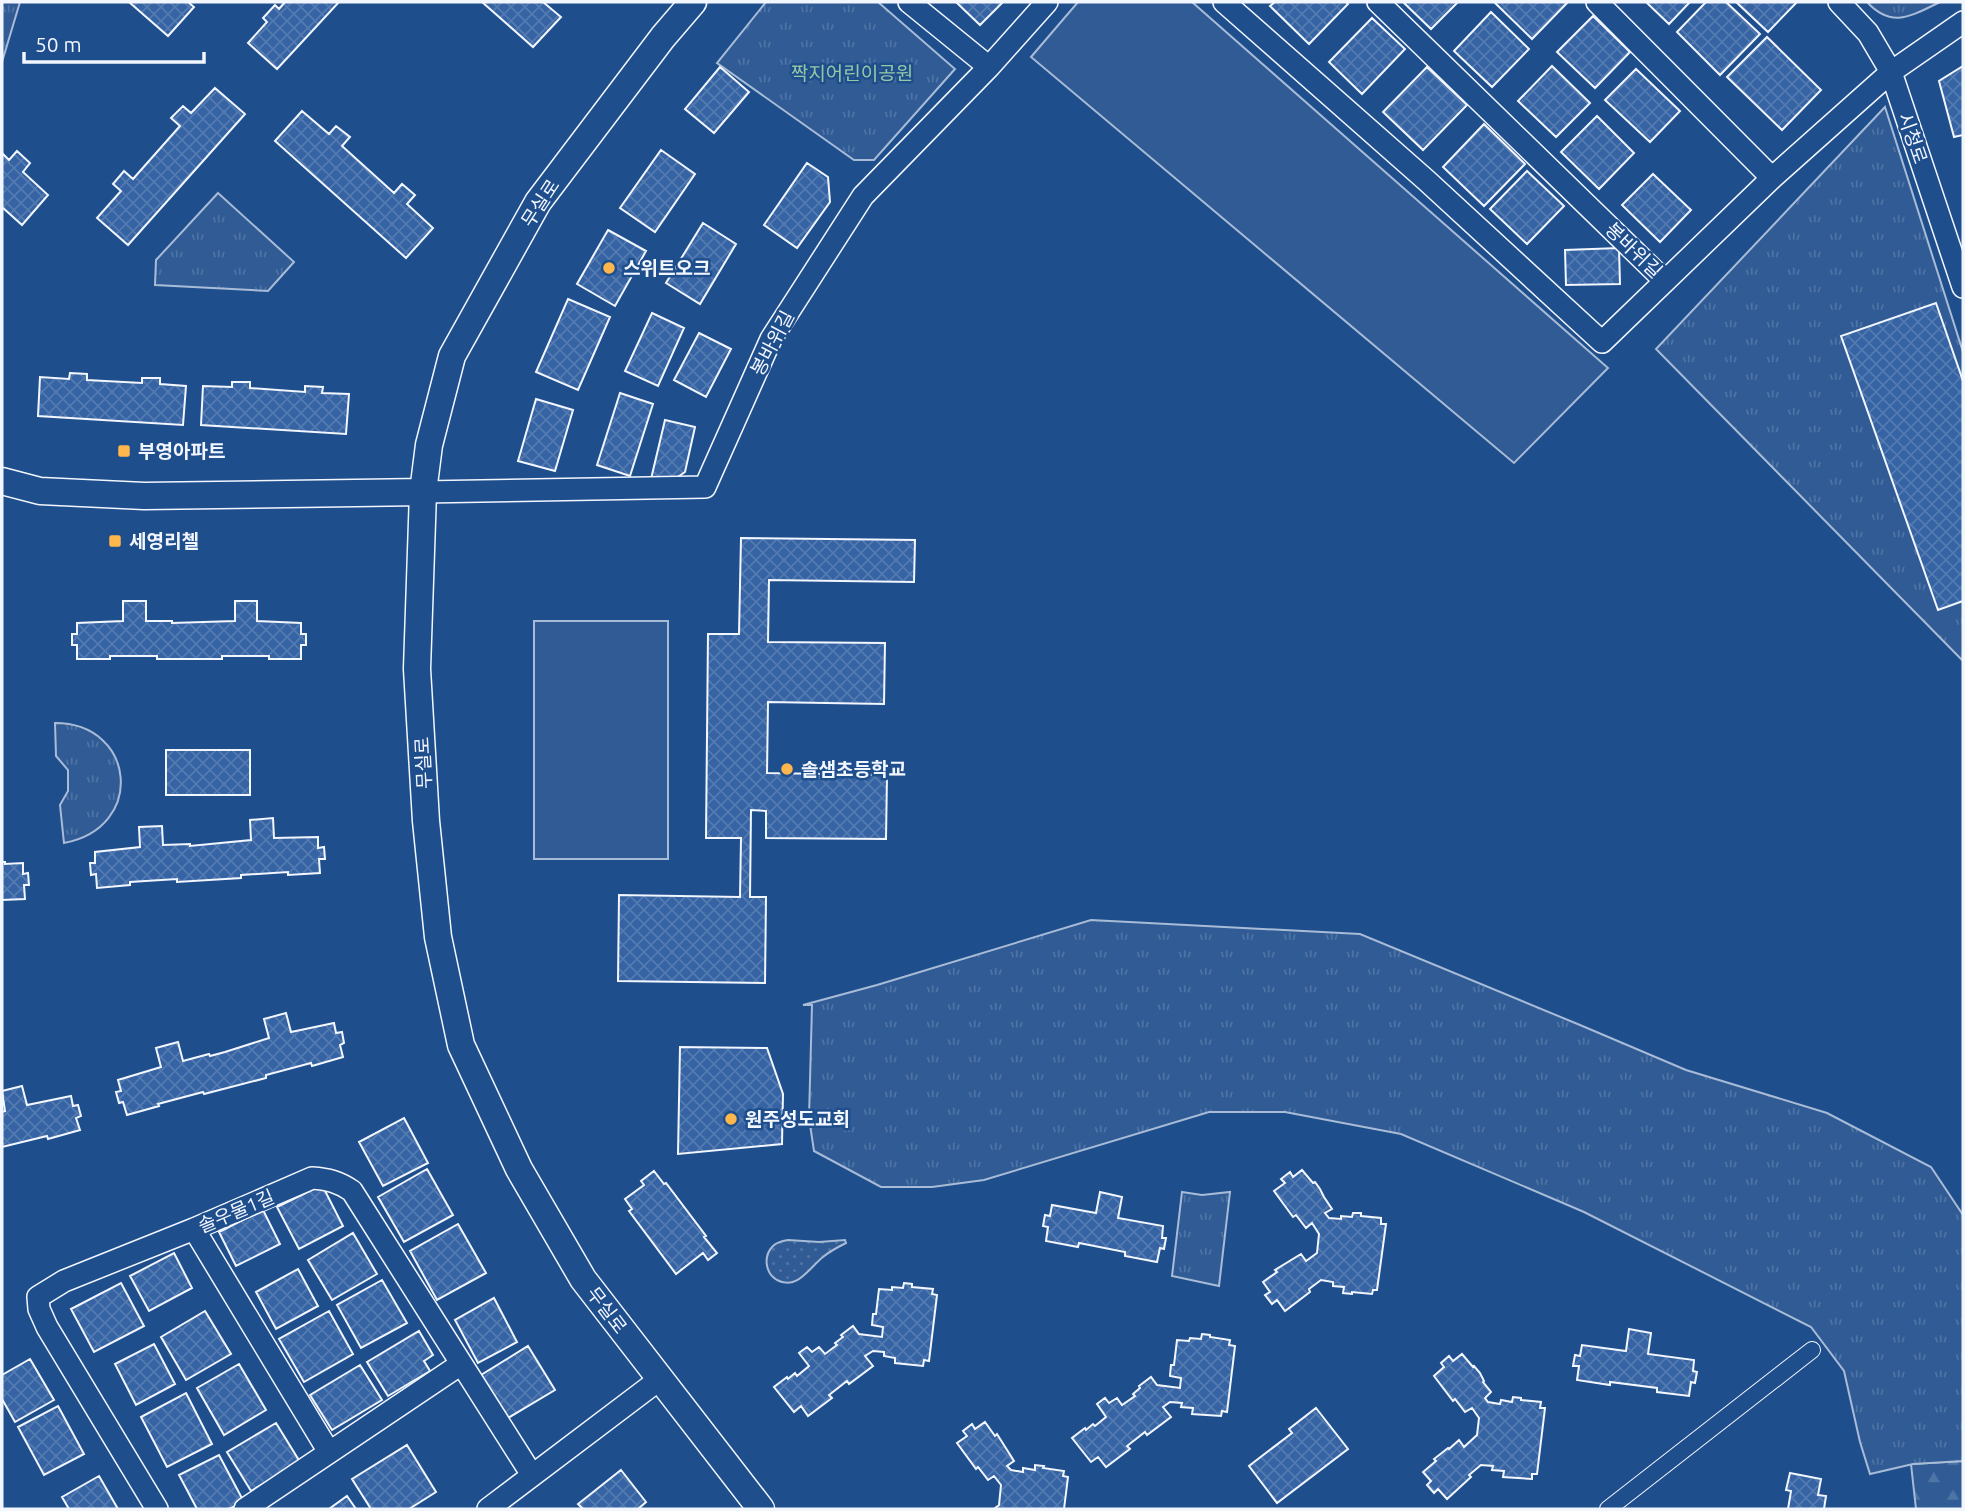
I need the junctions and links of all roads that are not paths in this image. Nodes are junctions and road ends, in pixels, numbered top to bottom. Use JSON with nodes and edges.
{"nodes":[{"id":1,"x":693,"y":2,"type":"edge"},
{"id":2,"x":909,"y":2,"type":"edge"},
{"id":3,"x":1047,"y":2,"type":"edge"},
{"id":4,"x":1224,"y":2,"type":"edge"},
{"id":5,"x":1378,"y":2,"type":"edge"},
{"id":6,"x":1597,"y":2,"type":"edge"},
{"id":7,"x":1839,"y":2,"type":"edge"},
{"id":8,"x":1963,"y":22,"type":"edge"},
{"id":9,"x":989,"y":67,"type":"junction"},
{"id":10,"x":1891,"y":72,"type":"junction"},
{"id":11,"x":1772,"y":178,"type":"junction"},
{"id":12,"x":1665,"y":281,"type":"junction"},
{"id":13,"x":1963,"y":287,"type":"edge"},
{"id":14,"x":2,"y":481,"type":"edge"},
{"id":15,"x":423,"y":492,"type":"junction"},
{"id":16,"x":194,"y":1230,"type":"junction"},
{"id":17,"x":1812,"y":1350,"type":"dead end"},
{"id":18,"x":461,"y":1364,"type":"junction"},
{"id":19,"x":660,"y":1379,"type":"junction"},
{"id":20,"x":329,"y":1452,"type":"junction"},
{"id":21,"x":532,"y":1475,"type":"junction"},
{"id":22,"x":157,"y":1509,"type":"edge"},
{"id":23,"x":245,"y":1509,"type":"edge"},
{"id":24,"x":488,"y":1509,"type":"edge"},
{"id":25,"x":761,"y":1509,"type":"edge"},
{"id":26,"x":1608,"y":1509,"type":"edge"}],
"edges":[{"from":1,"to":15,"type":"street","name":"무실로"},
{"from":2,"to":9,"type":"street"},
{"from":3,"to":9,"type":"street","name":"봉바위길"},
{"from":4,"to":12,"type":"street"},
{"from":5,"to":12,"type":"street","name":"봉바위길"},
{"from":6,"to":11,"type":"street"},
{"from":7,"to":10,"type":"street","name":"시청로"},
{"from":8,"to":10,"type":"street"},
{"from":9,"to":15,"type":"street","name":"봉바위길"},
{"from":10,"to":11,"type":"street","name":"봉바위길"},
{"from":10,"to":13,"type":"street","name":"시청로"},
{"from":11,"to":12,"type":"street","name":"봉바위길"},
{"from":14,"to":15,"type":"street"},
{"from":15,"to":19,"type":"street","name":"무실로"},
{"from":16,"to":18,"type":"street","name":"솔우물1길"},
{"from":16,"to":20,"type":"street"},
{"from":16,"to":22,"type":"street","name":"솔우물1길"},
{"from":17,"to":26,"type":"street"},
{"from":18,"to":20,"type":"street"},
{"from":18,"to":21,"type":"street","name":"솔우물1길"},
{"from":19,"to":21,"type":"street"},
{"from":19,"to":25,"type":"street","name":"무실로"},
{"from":20,"to":23,"type":"street"},
{"from":21,"to":24,"type":"street"}]}
